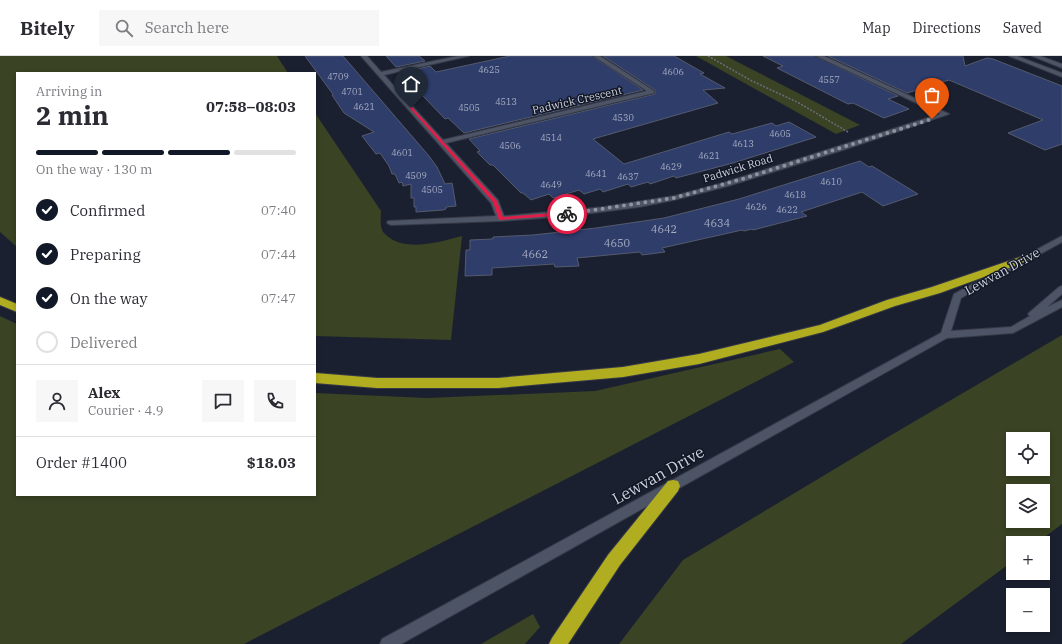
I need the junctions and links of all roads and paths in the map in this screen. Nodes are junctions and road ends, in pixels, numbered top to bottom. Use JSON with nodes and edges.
{"nodes":[{"id":1,"x":364,"y":56,"type":"edge"},
{"id":2,"x":466,"y":56,"type":"edge"},
{"id":3,"x":596,"y":56,"type":"edge"},
{"id":4,"x":708,"y":56,"type":"edge"},
{"id":5,"x":819,"y":56,"type":"edge"},
{"id":6,"x":1012,"y":56,"type":"edge"},
{"id":7,"x":1035,"y":56,"type":"edge"},
{"id":8,"x":1062,"y":66,"type":"edge"},
{"id":9,"x":380,"y":74,"type":"junction"},
{"id":10,"x":1062,"y":75,"type":"edge"},
{"id":11,"x":442,"y":142,"type":"junction"},
{"id":12,"x":863,"y":142,"type":"junction"},
{"id":13,"x":501,"y":219,"type":"junction"},
{"id":14,"x":391,"y":222,"type":"dead end"},
{"id":15,"x":1062,"y":239,"type":"edge"},
{"id":16,"x":1029,"y":257,"type":"junction"},
{"id":17,"x":1062,"y":290,"type":"edge"},
{"id":18,"x":0,"y":301,"type":"edge"},
{"id":19,"x":1062,"y":302,"type":"edge"},
{"id":20,"x":16,"y":308,"type":"edge"},
{"id":21,"x":1013,"y":330,"type":"junction"},
{"id":22,"x":945,"y":335,"type":"junction"},
{"id":23,"x":316,"y":378,"type":"edge"},
{"id":24,"x":673,"y":486,"type":"junction"},
{"id":25,"x":387,"y":644,"type":"edge"},
{"id":26,"x":558,"y":644,"type":"edge"}],
"edges":[{"from":1,"to":9,"type":"street"},
{"from":2,"to":9,"type":"street"},
{"from":3,"to":11,"type":"street","name":"Padwick Crescent"},
{"from":4,"to":12,"type":"path"},
{"from":5,"to":12,"type":"street","name":"Padwick Road"},
{"from":6,"to":10,"type":"street"},
{"from":7,"to":8,"type":"street"},
{"from":9,"to":11,"type":"street"},
{"from":11,"to":13,"type":"street"},
{"from":12,"to":13,"type":"street","name":"Padwick Road"},
{"from":13,"to":14,"type":"street","name":"Padwick Road"},
{"from":15,"to":16,"type":"street","name":"Lewvan Drive"},
{"from":16,"to":22,"type":"street","name":"Lewvan Drive"},
{"from":16,"to":23,"type":"highway"},
{"from":17,"to":21,"type":"street"},
{"from":18,"to":20,"type":"highway"},
{"from":19,"to":21,"type":"street","name":"Lewvan Drive"},
{"from":21,"to":22,"type":"street","name":"Lewvan Drive"},
{"from":22,"to":24,"type":"street","name":"Lewvan Drive"},
{"from":24,"to":25,"type":"street","name":"Lewvan Drive"},
{"from":24,"to":26,"type":"highway"}]}
